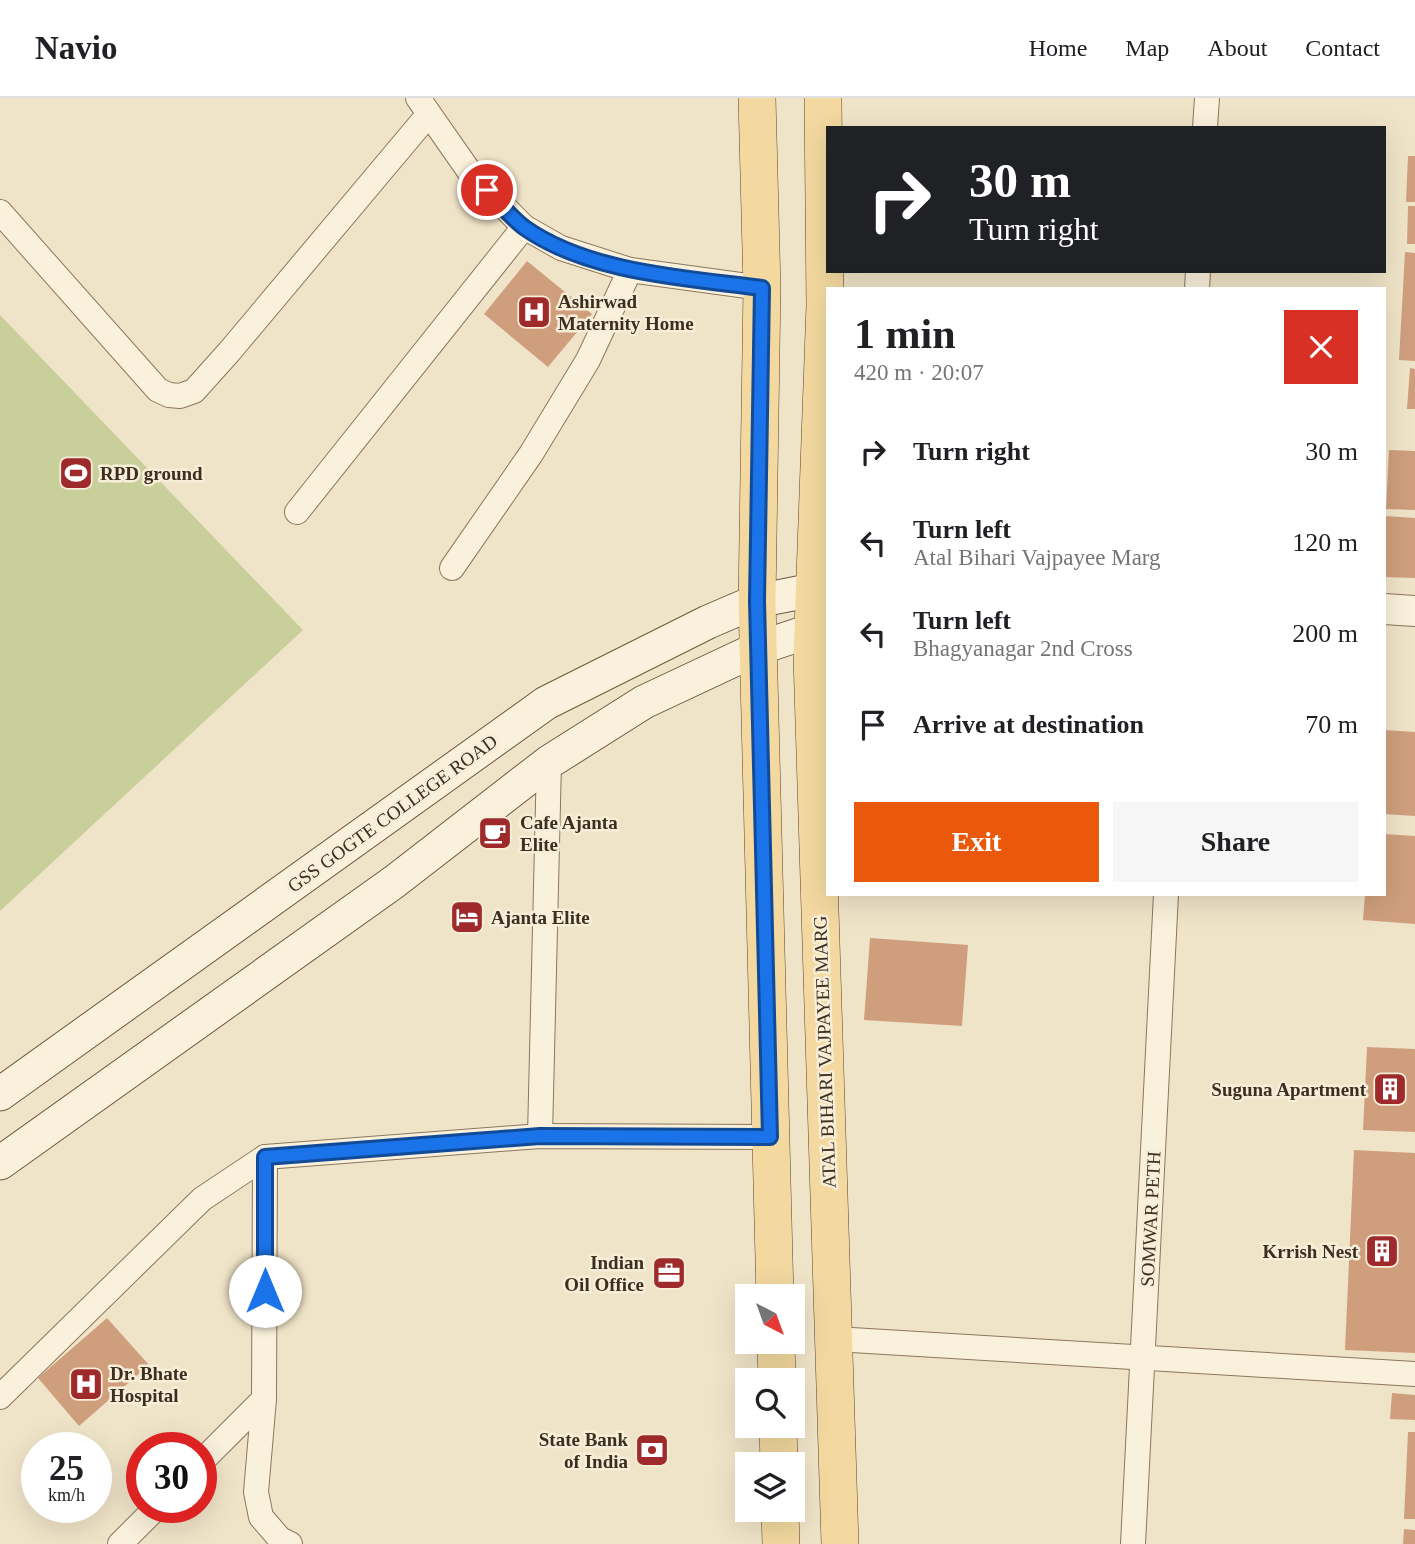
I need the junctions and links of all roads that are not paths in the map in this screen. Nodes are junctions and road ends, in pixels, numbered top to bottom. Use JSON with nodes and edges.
{"nodes":[{"id":1,"x":757,"y":98,"type":"edge"},
{"id":2,"x":823,"y":98,"type":"edge"},
{"id":3,"x":1207,"y":98,"type":"edge"},
{"id":4,"x":423,"y":107,"type":"edge"},
{"id":5,"x":1205,"y":126,"type":"edge"},
{"id":6,"x":0,"y":212,"type":"edge"},
{"id":7,"x":524,"y":227,"type":"junction"},
{"id":8,"x":630,"y":270,"type":"junction"},
{"id":9,"x":762,"y":288,"type":"junction"},
{"id":10,"x":298,"y":512,"type":"dead end"},
{"id":11,"x":452,"y":568,"type":"dead end"},
{"id":12,"x":821,"y":591,"type":"edge"},
{"id":13,"x":757,"y":601,"type":"junction"},
{"id":14,"x":1386,"y":609,"type":"edge"},
{"id":15,"x":1415,"y":611,"type":"edge"},
{"id":16,"x":820,"y":628,"type":"edge"},
{"id":17,"x":759,"y":648,"type":"junction"},
{"id":18,"x":549,"y":762,"type":"junction"},
{"id":19,"x":1166,"y":896,"type":"edge"},
{"id":20,"x":0,"y":1094,"type":"edge"},
{"id":21,"x":540,"y":1136,"type":"junction"},
{"id":22,"x":770,"y":1137,"type":"junction"},
{"id":23,"x":265,"y":1157,"type":"junction"},
{"id":24,"x":0,"y":1163,"type":"edge"},
{"id":25,"x":775,"y":1284,"type":"edge"},
{"id":26,"x":835,"y":1339,"type":"junction"},
{"id":27,"x":1142,"y":1357,"type":"junction"},
{"id":28,"x":1415,"y":1374,"type":"edge"},
{"id":29,"x":0,"y":1397,"type":"edge"},
{"id":30,"x":264,"y":1399,"type":"junction"},
{"id":31,"x":217,"y":1446,"type":"edge"},
{"id":32,"x":780,"y":1522,"type":"edge"},
{"id":33,"x":141,"y":1523,"type":"edge"},
{"id":34,"x":120,"y":1544,"type":"edge"},
{"id":35,"x":290,"y":1544,"type":"edge"},
{"id":36,"x":781,"y":1544,"type":"edge"},
{"id":37,"x":840,"y":1544,"type":"edge"},
{"id":38,"x":1133,"y":1544,"type":"edge"}],
"edges":[{"from":1,"to":9,"type":"main road"},
{"from":2,"to":12,"type":"main road","name":"ATAL BIHARI VAJPAYEE MARG"},
{"from":3,"to":5,"type":"street"},
{"from":4,"to":6,"type":"street"},
{"from":4,"to":7,"type":"street"},
{"from":7,"to":8,"type":"street"},
{"from":7,"to":10,"type":"street"},
{"from":8,"to":9,"type":"street"},
{"from":8,"to":11,"type":"street"},
{"from":9,"to":13,"type":"main road"},
{"from":12,"to":13,"type":"main road","name":"GSS GOGTE COLLEGE ROAD"},
{"from":12,"to":16,"type":"main road","name":"ATAL BIHARI VAJPAYEE MARG"},
{"from":13,"to":17,"type":"main road"},
{"from":13,"to":20,"type":"main road","name":"GSS GOGTE COLLEGE ROAD"},
{"from":14,"to":15,"type":"street"},
{"from":16,"to":17,"type":"main road"},
{"from":16,"to":26,"type":"main road","name":"ATAL BIHARI VAJPAYEE MARG"},
{"from":17,"to":18,"type":"main road"},
{"from":17,"to":22,"type":"main road"},
{"from":18,"to":21,"type":"street"},
{"from":18,"to":24,"type":"main road"},
{"from":19,"to":27,"type":"street","name":"SOMWAR PETH"},
{"from":21,"to":22,"type":"street"},
{"from":21,"to":23,"type":"street"},
{"from":22,"to":25,"type":"main road"},
{"from":23,"to":29,"type":"street"},
{"from":23,"to":30,"type":"street"},
{"from":26,"to":27,"type":"street"},
{"from":26,"to":37,"type":"main road","name":"ATAL BIHARI VAJPAYEE MARG"},
{"from":27,"to":28,"type":"street"},
{"from":27,"to":38,"type":"street","name":"SOMWAR PETH"},
{"from":30,"to":31,"type":"street"},
{"from":30,"to":35,"type":"street"},
{"from":32,"to":36,"type":"main road"},
{"from":33,"to":34,"type":"street"}]}
